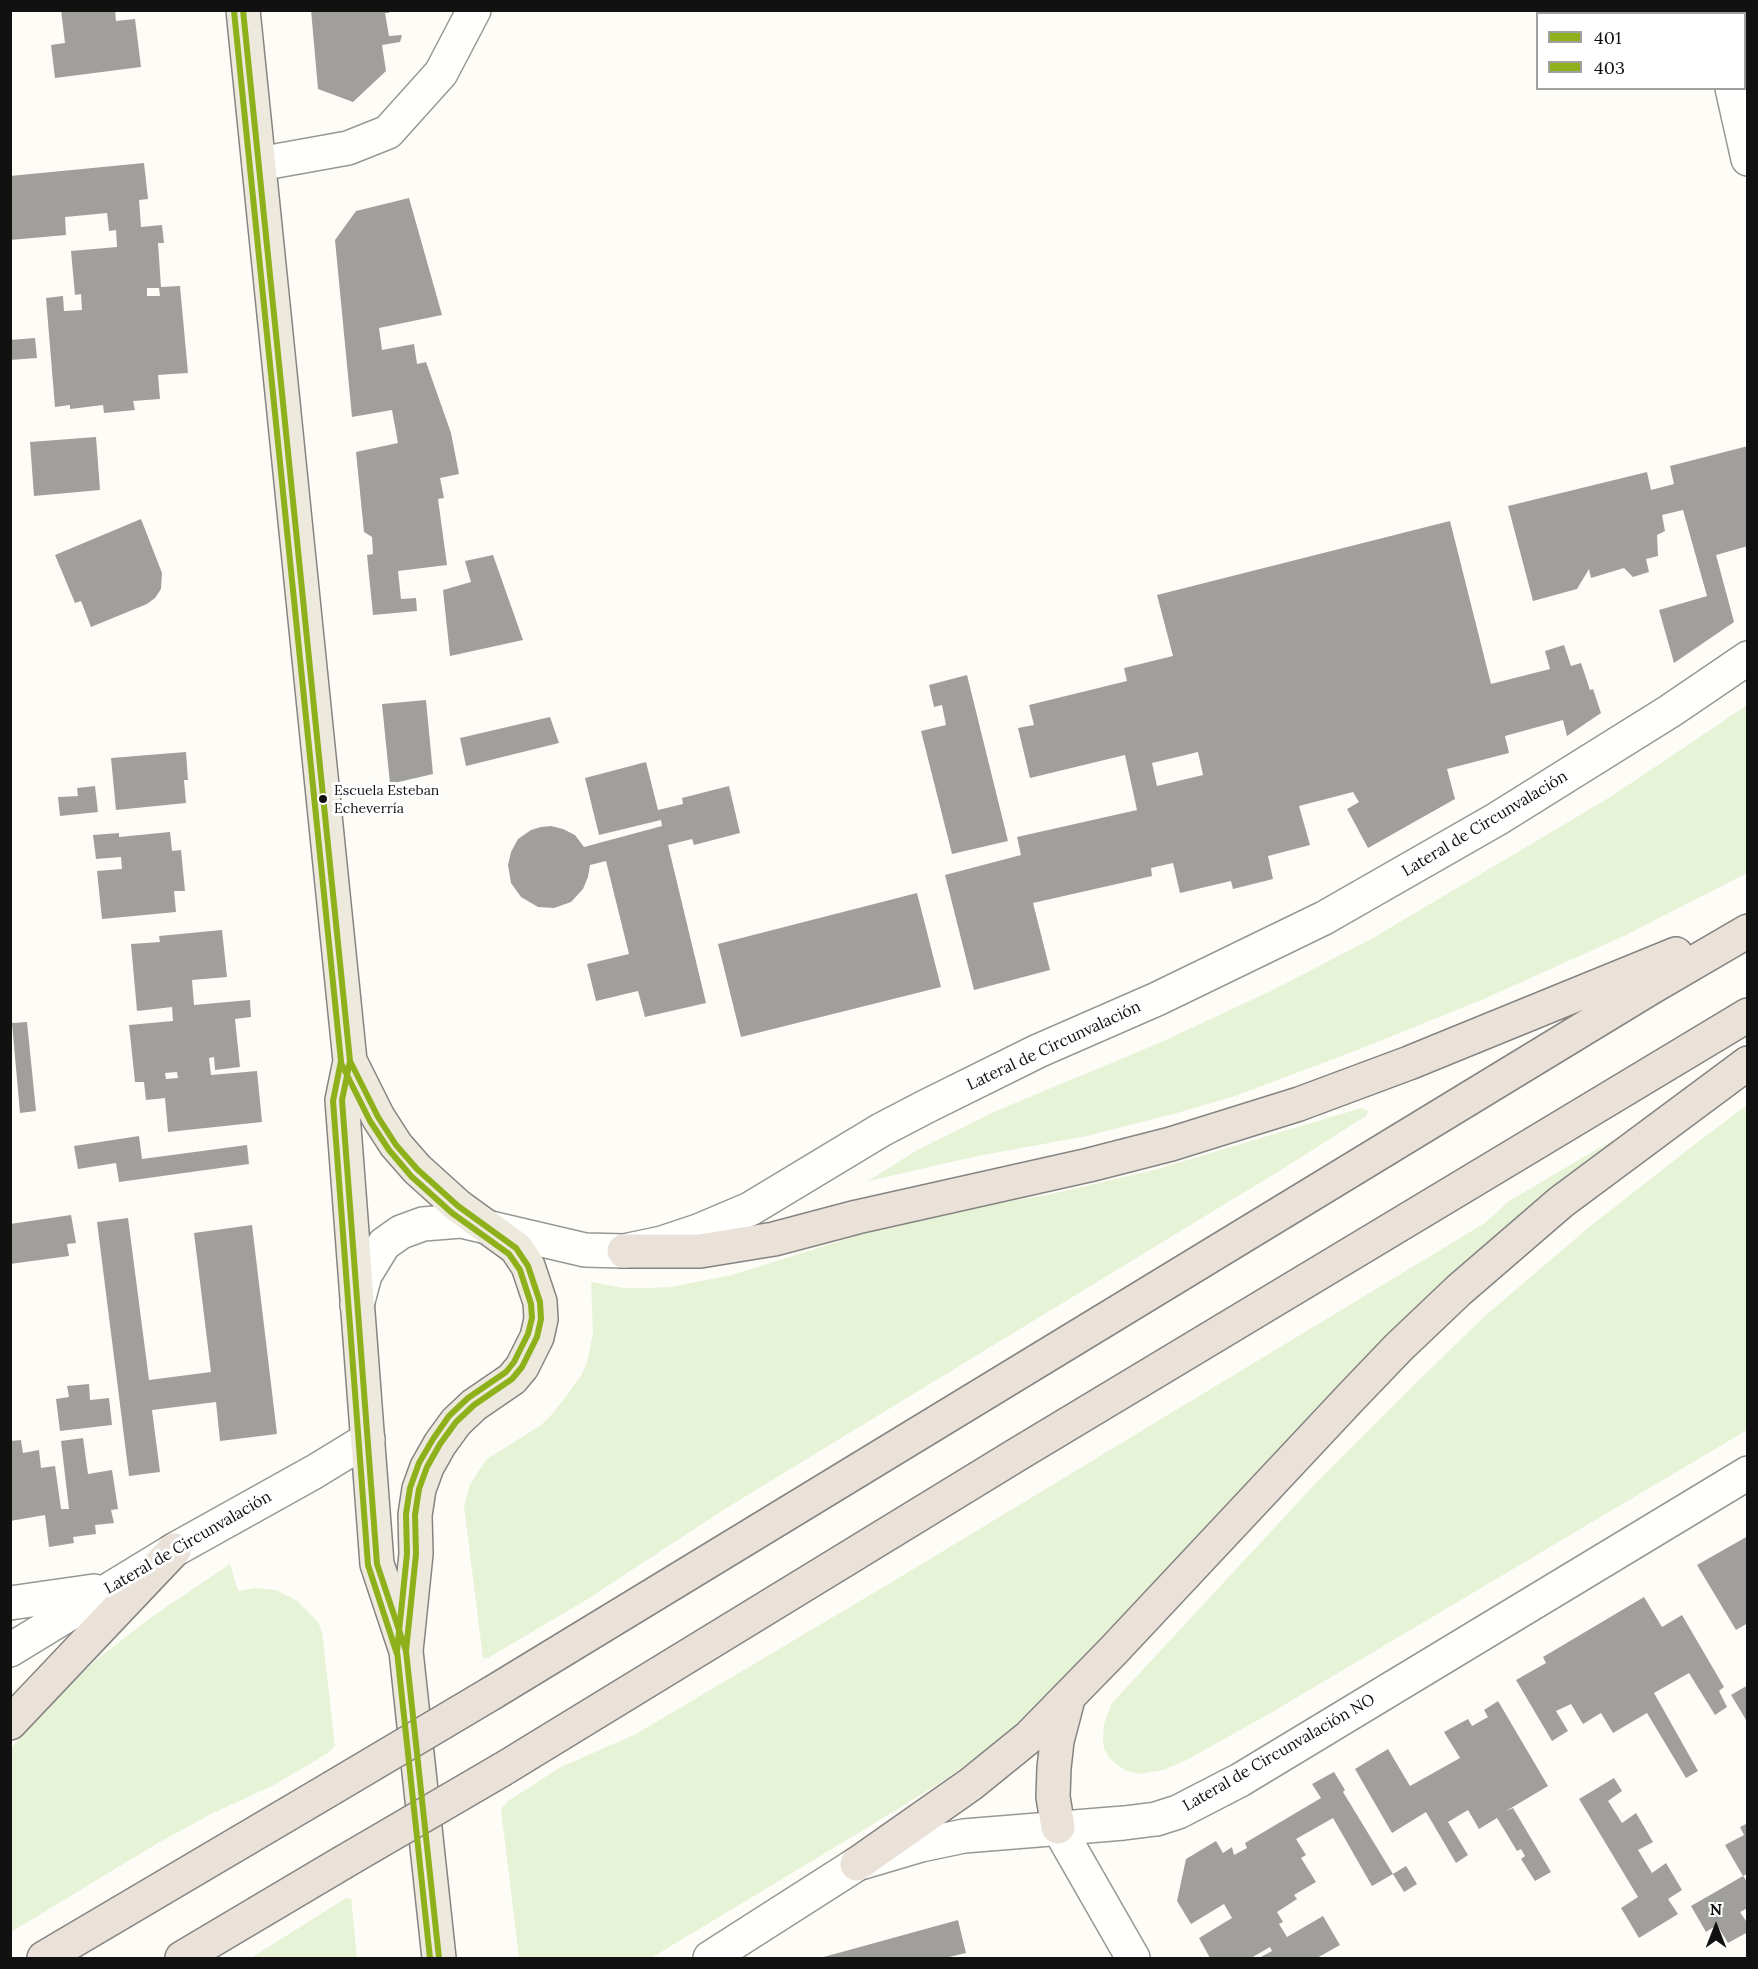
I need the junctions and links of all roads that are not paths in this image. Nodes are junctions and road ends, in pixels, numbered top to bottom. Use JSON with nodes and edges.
{"nodes":[{"id":1,"x":243,"y":10,"type":"edge"},
{"id":2,"x":474,"y":10,"type":"edge"},
{"id":3,"x":1732,"y":90,"type":"edge"},
{"id":4,"x":1748,"y":159,"type":"edge"},
{"id":5,"x":259,"y":164,"type":"junction"},
{"id":6,"x":1748,"y":658,"type":"edge"},
{"id":7,"x":1748,"y":925,"type":"edge"},
{"id":8,"x":1748,"y":931,"type":"edge"},
{"id":9,"x":1748,"y":1015,"type":"edge"},
{"id":10,"x":350,"y":1061,"type":"junction"},
{"id":11,"x":1748,"y":1063,"type":"edge"},
{"id":12,"x":482,"y":1225,"type":"junction"},
{"id":13,"x":624,"y":1251,"type":"junction"},
{"id":14,"x":357,"y":1307,"type":"junction"},
{"id":15,"x":368,"y":1439,"type":"junction"},
{"id":16,"x":1748,"y":1473,"type":"edge"},
{"id":17,"x":174,"y":1550,"type":"junction"},
{"id":18,"x":108,"y":1589,"type":"junction"},
{"id":19,"x":10,"y":1603,"type":"edge"},
{"id":20,"x":10,"y":1650,"type":"edge"},
{"id":21,"x":406,"y":1651,"type":"junction"},
{"id":22,"x":1068,"y":1699,"type":"junction"},
{"id":23,"x":10,"y":1723,"type":"edge"},
{"id":24,"x":1058,"y":1827,"type":"junction"},
{"id":25,"x":857,"y":1864,"type":"junction"},
{"id":26,"x":44,"y":1959,"type":"edge"},
{"id":27,"x":182,"y":1959,"type":"edge"},
{"id":28,"x":439,"y":1959,"type":"edge"},
{"id":29,"x":710,"y":1959,"type":"edge"},
{"id":30,"x":1133,"y":1959,"type":"edge"}],
"edges":[{"from":1,"to":5,"type":"main road"},
{"from":2,"to":5,"type":"street"},
{"from":3,"to":4,"type":"street"},
{"from":5,"to":10,"type":"main road"},
{"from":6,"to":13,"type":"street","name":"Lateral de Circunvalación"},
{"from":7,"to":13,"type":"highway"},
{"from":8,"to":26,"type":"highway","bridge":true},
{"from":9,"to":27,"type":"highway","bridge":true},
{"from":10,"to":12,"type":"main road"},
{"from":10,"to":14,"type":"main road"},
{"from":11,"to":22,"type":"highway"},
{"from":12,"to":13,"type":"street","name":"Lateral de Circunvalación"},
{"from":12,"to":14,"type":"street","name":"Lateral de Circunvalación"},
{"from":12,"to":21,"type":"main road"},
{"from":14,"to":15,"type":"main road"},
{"from":15,"to":17,"type":"street","name":"Lateral de Circunvalación"},
{"from":15,"to":21,"type":"main road"},
{"from":16,"to":24,"type":"street","name":"Lateral de Circunvalación NO"},
{"from":17,"to":18,"type":"street","name":"Lateral de Circunvalación"},
{"from":17,"to":23,"type":"highway"},
{"from":18,"to":19,"type":"street"},
{"from":18,"to":20,"type":"street","name":"Lateral de Circunvalación"},
{"from":21,"to":28,"type":"main road"},
{"from":22,"to":24,"type":"highway"},
{"from":22,"to":25,"type":"highway"},
{"from":24,"to":25,"type":"street","name":"Lateral de Circunvalación NO"},
{"from":24,"to":30,"type":"street"},
{"from":25,"to":29,"type":"street","name":"Lateral de Circunvalación NO"}]}
